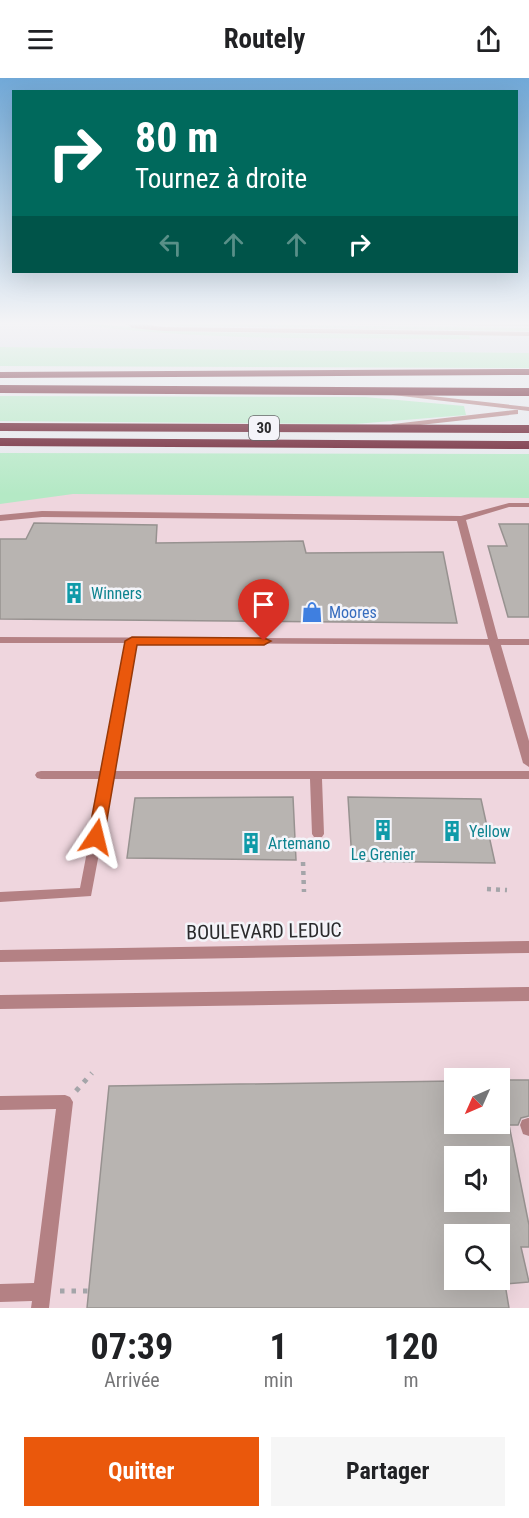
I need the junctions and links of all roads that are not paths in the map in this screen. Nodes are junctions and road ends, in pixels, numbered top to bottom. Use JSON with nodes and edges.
{"nodes":[{"id":1,"x":529,"y":380,"type":"edge"},
{"id":2,"x":0,"y":389,"type":"edge"},
{"id":3,"x":229,"y":390,"type":"junction"},
{"id":4,"x":368,"y":391,"type":"junction"},
{"id":5,"x":529,"y":392,"type":"edge"},
{"id":6,"x":529,"y":410,"type":"edge"},
{"id":7,"x":0,"y":426,"type":"edge"},
{"id":8,"x":372,"y":428,"type":"junction"},
{"id":9,"x":529,"y":429,"type":"edge"},
{"id":10,"x":0,"y":442,"type":"edge"},
{"id":11,"x":529,"y":445,"type":"edge"},
{"id":12,"x":529,"y":505,"type":"edge"},
{"id":13,"x":0,"y":518,"type":"edge"},
{"id":14,"x":461,"y":519,"type":"junction"},
{"id":15,"x":0,"y":640,"type":"edge"},
{"id":16,"x":132,"y":641,"type":"junction"},
{"id":17,"x":494,"y":642,"type":"junction"},
{"id":18,"x":529,"y":642,"type":"edge"},
{"id":19,"x":529,"y":763,"type":"edge"},
{"id":20,"x":41,"y":775,"type":"dead end"},
{"id":21,"x":107,"y":775,"type":"junction"},
{"id":22,"x":529,"y":775,"type":"edge"},
{"id":23,"x":316,"y":777,"type":"junction"},
{"id":24,"x":318,"y":834,"type":"dead end"},
{"id":25,"x":0,"y":897,"type":"edge"},
{"id":26,"x":529,"y":947,"type":"edge"},
{"id":27,"x":0,"y":956,"type":"edge"},
{"id":28,"x":529,"y":994,"type":"edge"},
{"id":29,"x":0,"y":1002,"type":"edge"},
{"id":30,"x":0,"y":1103,"type":"edge"},
{"id":31,"x":0,"y":1293,"type":"edge"},
{"id":32,"x":41,"y":1300,"type":"edge"}],
"edges":[{"from":1,"to":3,"type":"highway"},
{"from":2,"to":3,"type":"highway"},
{"from":3,"to":4,"type":"highway"},
{"from":4,"to":5,"type":"highway"},
{"from":4,"to":6,"type":"lane"},
{"from":6,"to":8,"type":"lane"},
{"from":7,"to":8,"type":"highway","number":"30"},
{"from":8,"to":9,"type":"highway","number":"30"},
{"from":10,"to":11,"type":"highway"},
{"from":12,"to":14,"type":"lane"},
{"from":13,"to":14,"type":"lane"},
{"from":14,"to":17,"type":"lane"},
{"from":15,"to":16,"type":"lane"},
{"from":16,"to":17,"type":"lane"},
{"from":16,"to":21,"type":"lane"},
{"from":17,"to":18,"type":"lane"},
{"from":17,"to":19,"type":"street"},
{"from":20,"to":21,"type":"lane"},
{"from":21,"to":23,"type":"lane"},
{"from":21,"to":25,"type":"lane"},
{"from":22,"to":23,"type":"lane"},
{"from":23,"to":24,"type":"lane"},
{"from":26,"to":27,"type":"street","name":"BOULEVARD LEDUC"},
{"from":28,"to":29,"type":"street"},
{"from":30,"to":32,"type":"lane"},
{"from":31,"to":32,"type":"lane"}]}
